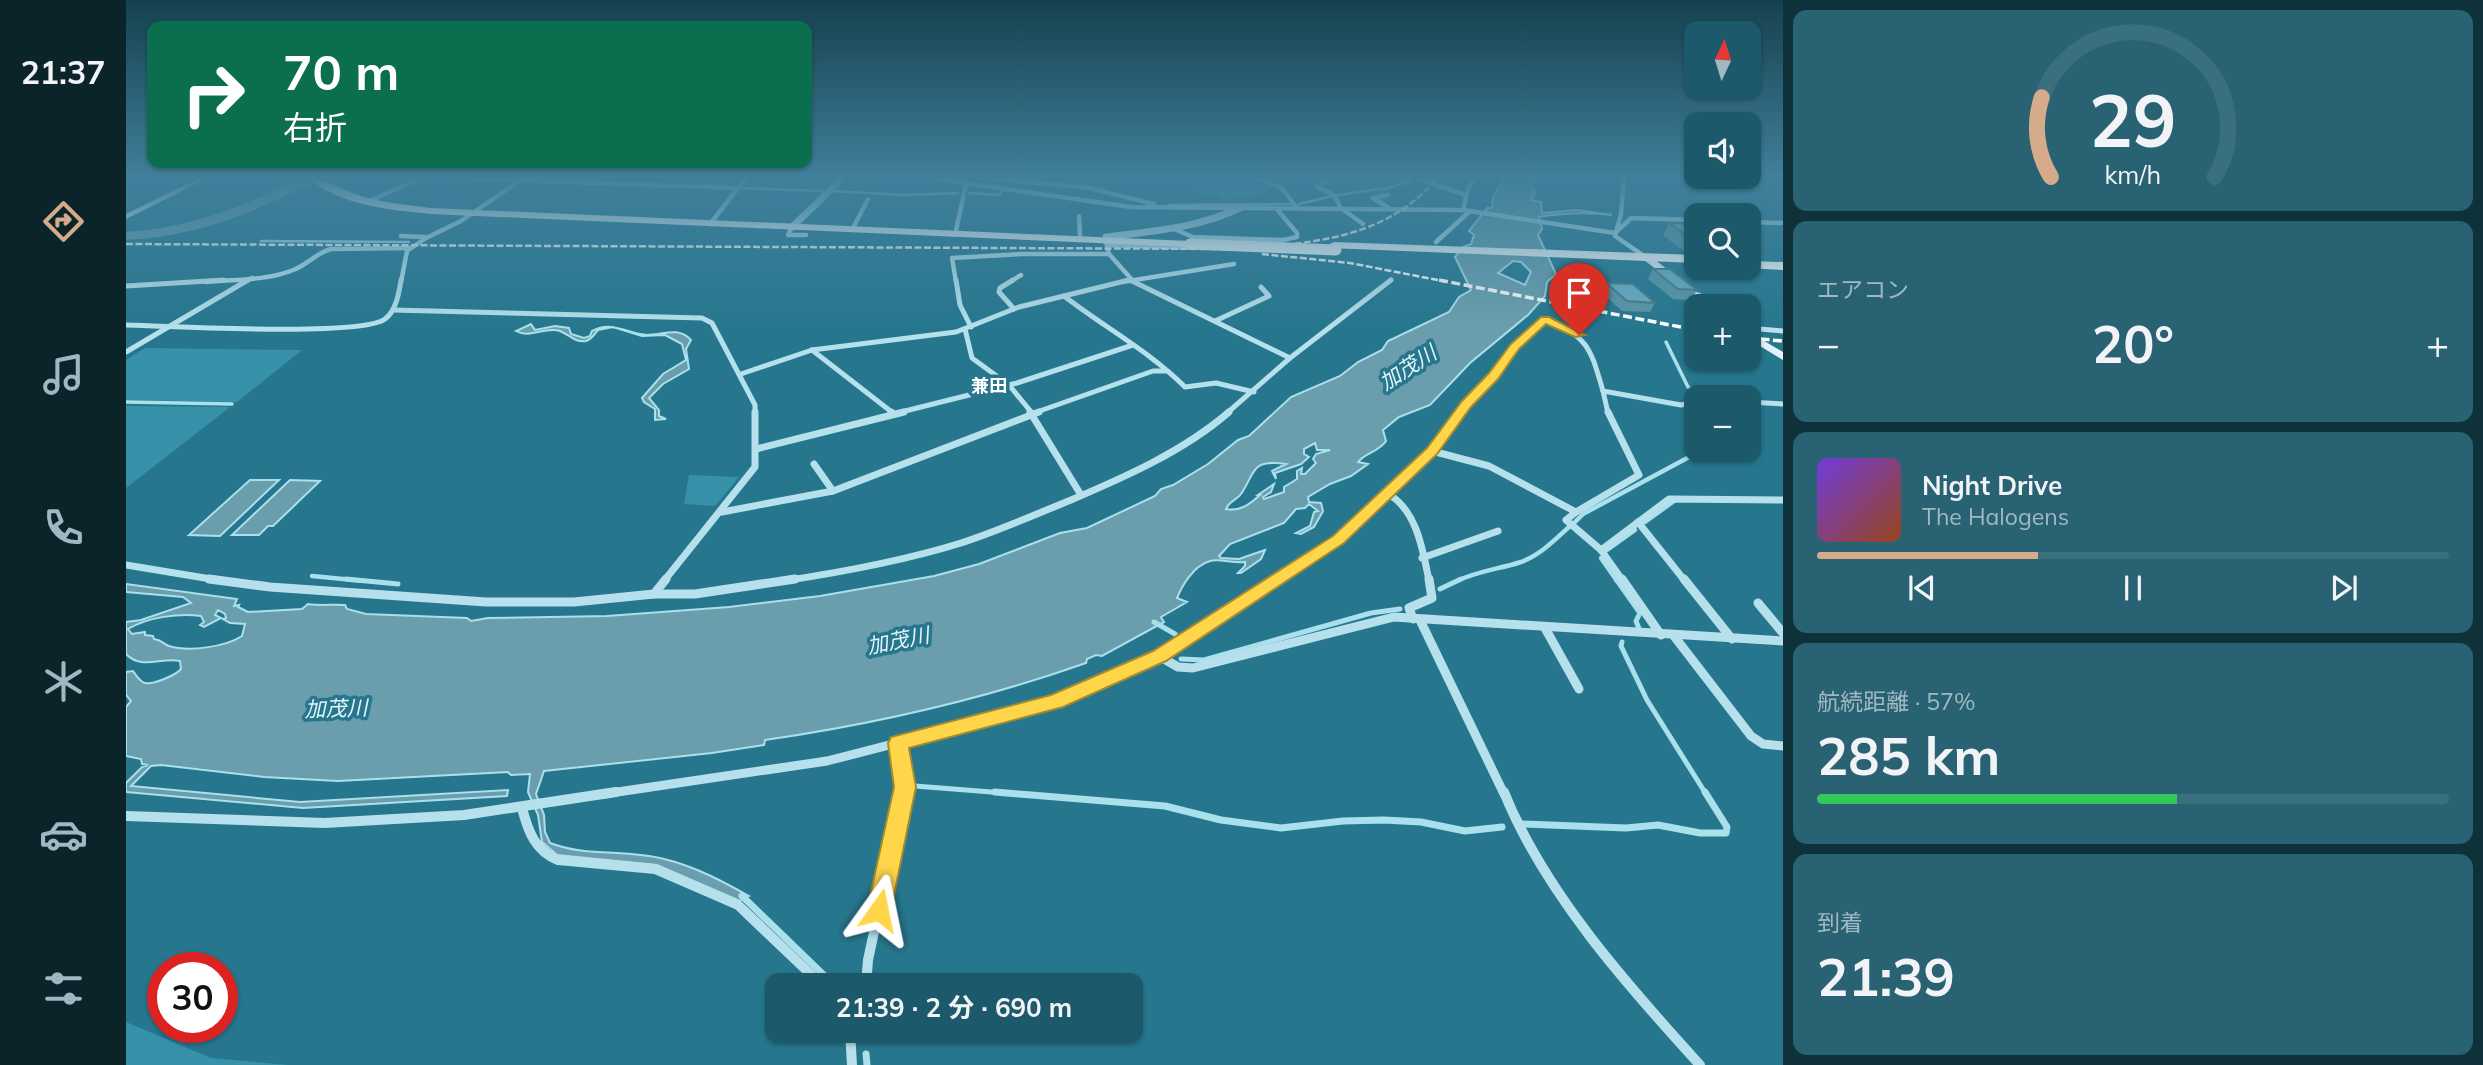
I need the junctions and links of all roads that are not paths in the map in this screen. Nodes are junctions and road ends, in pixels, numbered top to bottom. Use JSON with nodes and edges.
{"nodes":[{"id":1,"x":444,"y":228,"type":"edge"},
{"id":2,"x":791,"y":228,"type":"edge"},
{"id":3,"x":826,"y":228,"type":"edge"},
{"id":4,"x":956,"y":228,"type":"edge"},
{"id":5,"x":1080,"y":228,"type":"edge"},
{"id":6,"x":1179,"y":228,"type":"edge"},
{"id":7,"x":1293,"y":228,"type":"edge"},
{"id":8,"x":1455,"y":228,"type":"edge"},
{"id":9,"x":1579,"y":228,"type":"edge"},
{"id":10,"x":1617,"y":228,"type":"edge"},
{"id":11,"x":1621,"y":228,"type":"edge"},
{"id":12,"x":852,"y":229,"type":"joint"},
{"id":13,"x":1174,"y":229,"type":"junction"},
{"id":14,"x":955,"y":233,"type":"junction"},
{"id":15,"x":1615,"y":233,"type":"junction"},
{"id":16,"x":806,"y":235,"type":"dead end"},
{"id":17,"x":401,"y":236,"type":"dead end"},
{"id":18,"x":1080,"y":236,"type":"junction"},
{"id":19,"x":426,"y":237,"type":"junction"},
{"id":20,"x":1106,"y":241,"type":"junction"},
{"id":21,"x":1191,"y":241,"type":"junction"},
{"id":22,"x":410,"y":248,"type":"junction"},
{"id":23,"x":1435,"y":248,"type":"junction"},
{"id":24,"x":1109,"y":254,"type":"junction"},
{"id":25,"x":1650,"y":260,"type":"junction"},
{"id":26,"x":1684,"y":261,"type":"edge"},
{"id":27,"x":1761,"y":263,"type":"edge"},
{"id":28,"x":1234,"y":264,"type":"dead end"},
{"id":29,"x":1783,"y":264,"type":"edge"},
{"id":30,"x":1021,"y":275,"type":"dead end"},
{"id":31,"x":256,"y":276,"type":"junction"},
{"id":32,"x":1130,"y":280,"type":"junction"},
{"id":33,"x":1391,"y":280,"type":"dead end"},
{"id":34,"x":126,"y":286,"type":"edge"},
{"id":35,"x":1261,"y":287,"type":"dead end"},
{"id":36,"x":1692,"y":292,"type":"junction"},
{"id":37,"x":1695,"y":294,"type":"edge"},
{"id":38,"x":1695,"y":294,"type":"edge"},
{"id":39,"x":1064,"y":296,"type":"junction"},
{"id":40,"x":1014,"y":309,"type":"junction"},
{"id":41,"x":393,"y":310,"type":"junction"},
{"id":42,"x":1214,"y":321,"type":"junction"},
{"id":43,"x":126,"y":325,"type":"edge"},
{"id":44,"x":169,"y":325,"type":"junction"},
{"id":45,"x":968,"y":328,"type":"junction"},
{"id":46,"x":1783,"y":331,"type":"edge"},
{"id":47,"x":1761,"y":334,"type":"edge"},
{"id":48,"x":1761,"y":342,"type":"edge"},
{"id":49,"x":1133,"y":345,"type":"junction"},
{"id":50,"x":812,"y":350,"type":"junction"},
{"id":51,"x":126,"y":352,"type":"edge"},
{"id":52,"x":1783,"y":357,"type":"edge"},
{"id":53,"x":1290,"y":358,"type":"junction"},
{"id":54,"x":1166,"y":370,"type":"junction"},
{"id":55,"x":741,"y":374,"type":"junction"},
{"id":56,"x":1009,"y":385,"type":"junction"},
{"id":57,"x":1603,"y":391,"type":"junction"},
{"id":58,"x":1254,"y":392,"type":"junction"},
{"id":59,"x":1761,"y":403,"type":"edge"},
{"id":60,"x":1684,"y":404,"type":"edge"},
{"id":61,"x":1783,"y":404,"type":"edge"},
{"id":62,"x":894,"y":414,"type":"junction"},
{"id":63,"x":1032,"y":414,"type":"junction"},
{"id":64,"x":756,"y":449,"type":"junction"},
{"id":65,"x":1432,"y":451,"type":"junction"},
{"id":66,"x":814,"y":464,"type":"dead end"},
{"id":67,"x":833,"y":491,"type":"junction"},
{"id":68,"x":1388,"y":494,"type":"junction"},
{"id":69,"x":1081,"y":495,"type":"junction"},
{"id":70,"x":1783,"y":500,"type":"edge"},
{"id":71,"x":722,"y":512,"type":"junction"},
{"id":72,"x":1576,"y":512,"type":"junction"},
{"id":73,"x":1638,"y":522,"type":"junction"},
{"id":74,"x":1498,"y":531,"type":"dead end"},
{"id":75,"x":1601,"y":550,"type":"junction"},
{"id":76,"x":1422,"y":558,"type":"junction"},
{"id":77,"x":126,"y":565,"type":"edge"},
{"id":78,"x":653,"y":594,"type":"junction"},
{"id":79,"x":1758,"y":603,"type":"dead end"},
{"id":80,"x":1417,"y":619,"type":"junction"},
{"id":81,"x":1545,"y":628,"type":"junction"},
{"id":82,"x":1783,"y":632,"type":"edge"},
{"id":83,"x":1661,"y":635,"type":"junction"},
{"id":84,"x":1674,"y":636,"type":"junction"},
{"id":85,"x":1732,"y":639,"type":"junction"},
{"id":86,"x":1783,"y":641,"type":"edge"},
{"id":87,"x":1159,"y":656,"type":"junction"},
{"id":88,"x":1579,"y":689,"type":"dead end"},
{"id":89,"x":898,"y":743,"type":"junction"},
{"id":90,"x":1783,"y":746,"type":"edge"},
{"id":91,"x":522,"y":808,"type":"junction"},
{"id":92,"x":126,"y":816,"type":"edge"},
{"id":93,"x":809,"y":973,"type":"edge"},
{"id":94,"x":867,"y":973,"type":"edge"},
{"id":95,"x":851,"y":1043,"type":"edge"},
{"id":96,"x":852,"y":1065,"type":"edge"},
{"id":97,"x":1700,"y":1065,"type":"edge"}],
"edges":[{"from":1,"to":19,"type":"street"},
{"from":2,"to":16,"type":"street"},
{"from":3,"to":12,"type":"highway"},
{"from":4,"to":14,"type":"street"},
{"from":5,"to":18,"type":"street"},
{"from":6,"to":13,"type":"street"},
{"from":7,"to":21,"type":"street"},
{"from":8,"to":23,"type":"street"},
{"from":9,"to":15,"type":"street"},
{"from":10,"to":15,"type":"street"},
{"from":11,"to":15,"type":"street"},
{"from":12,"to":14,"type":"highway"},
{"from":13,"to":20,"type":"street"},
{"from":13,"to":21,"type":"street"},
{"from":14,"to":18,"type":"highway"},
{"from":14,"to":20,"type":"highway"},
{"from":15,"to":25,"type":"street"},
{"from":17,"to":19,"type":"street"},
{"from":18,"to":20,"type":"highway"},
{"from":19,"to":22,"type":"street"},
{"from":20,"to":21,"type":"highway"},
{"from":20,"to":24,"type":"street"},
{"from":21,"to":23,"type":"highway","bridge":true},
{"from":22,"to":31,"type":"street"},
{"from":22,"to":41,"type":"street"},
{"from":23,"to":25,"type":"highway"},
{"from":24,"to":32,"type":"street"},
{"from":24,"to":45,"type":"street"},
{"from":25,"to":26,"type":"highway"},
{"from":25,"to":36,"type":"main road"},
{"from":27,"to":29,"type":"highway"},
{"from":28,"to":32,"type":"street"},
{"from":30,"to":40,"type":"street"},
{"from":31,"to":34,"type":"street"},
{"from":31,"to":44,"type":"street"},
{"from":32,"to":39,"type":"street"},
{"from":32,"to":42,"type":"street"},
{"from":33,"to":53,"type":"street"},
{"from":35,"to":42,"type":"street"},
{"from":36,"to":37,"type":"main road"},
{"from":36,"to":38,"type":"street"},
{"from":39,"to":40,"type":"street"},
{"from":39,"to":49,"type":"street"},
{"from":40,"to":45,"type":"street"},
{"from":41,"to":44,"type":"street"},
{"from":41,"to":55,"type":"street"},
{"from":42,"to":53,"type":"street"},
{"from":43,"to":44,"type":"street"},
{"from":44,"to":51,"type":"street"},
{"from":45,"to":50,"type":"street"},
{"from":45,"to":56,"type":"street"},
{"from":46,"to":47,"type":"street"},
{"from":48,"to":52,"type":"main road"},
{"from":49,"to":54,"type":"street"},
{"from":49,"to":56,"type":"street"},
{"from":50,"to":55,"type":"street"},
{"from":50,"to":62,"type":"street"},
{"from":53,"to":58,"type":"street"},
{"from":54,"to":58,"type":"street"},
{"from":54,"to":63,"type":"street"},
{"from":55,"to":64,"type":"street"},
{"from":56,"to":62,"type":"street"},
{"from":56,"to":63,"type":"street"},
{"from":57,"to":60,"type":"street"},
{"from":57,"to":65,"type":"street"},
{"from":57,"to":72,"type":"street"},
{"from":58,"to":69,"type":"street"},
{"from":59,"to":61,"type":"street"},
{"from":62,"to":64,"type":"street"},
{"from":63,"to":67,"type":"street"},
{"from":63,"to":69,"type":"street"},
{"from":64,"to":71,"type":"street"},
{"from":65,"to":68,"type":"street"},
{"from":65,"to":72,"type":"street"},
{"from":66,"to":67,"type":"street"},
{"from":67,"to":71,"type":"street"},
{"from":68,"to":76,"type":"street"},
{"from":68,"to":87,"type":"street"},
{"from":69,"to":78,"type":"street"},
{"from":70,"to":73,"type":"street"},
{"from":71,"to":78,"type":"street"},
{"from":72,"to":75,"type":"street"},
{"from":73,"to":75,"type":"street"},
{"from":73,"to":85,"type":"street"},
{"from":74,"to":76,"type":"street"},
{"from":75,"to":83,"type":"street"},
{"from":76,"to":80,"type":"street"},
{"from":77,"to":78,"type":"street"},
{"from":79,"to":82,"type":"street"},
{"from":80,"to":81,"type":"street"},
{"from":80,"to":87,"type":"street"},
{"from":80,"to":97,"type":"street"},
{"from":81,"to":83,"type":"street"},
{"from":81,"to":88,"type":"street"},
{"from":83,"to":84,"type":"street"},
{"from":84,"to":85,"type":"street"},
{"from":84,"to":90,"type":"street"},
{"from":85,"to":86,"type":"street"},
{"from":87,"to":89,"type":"street"},
{"from":89,"to":91,"type":"street"},
{"from":89,"to":94,"type":"street"},
{"from":91,"to":92,"type":"street"},
{"from":91,"to":93,"type":"street"},
{"from":95,"to":96,"type":"street"}]}
